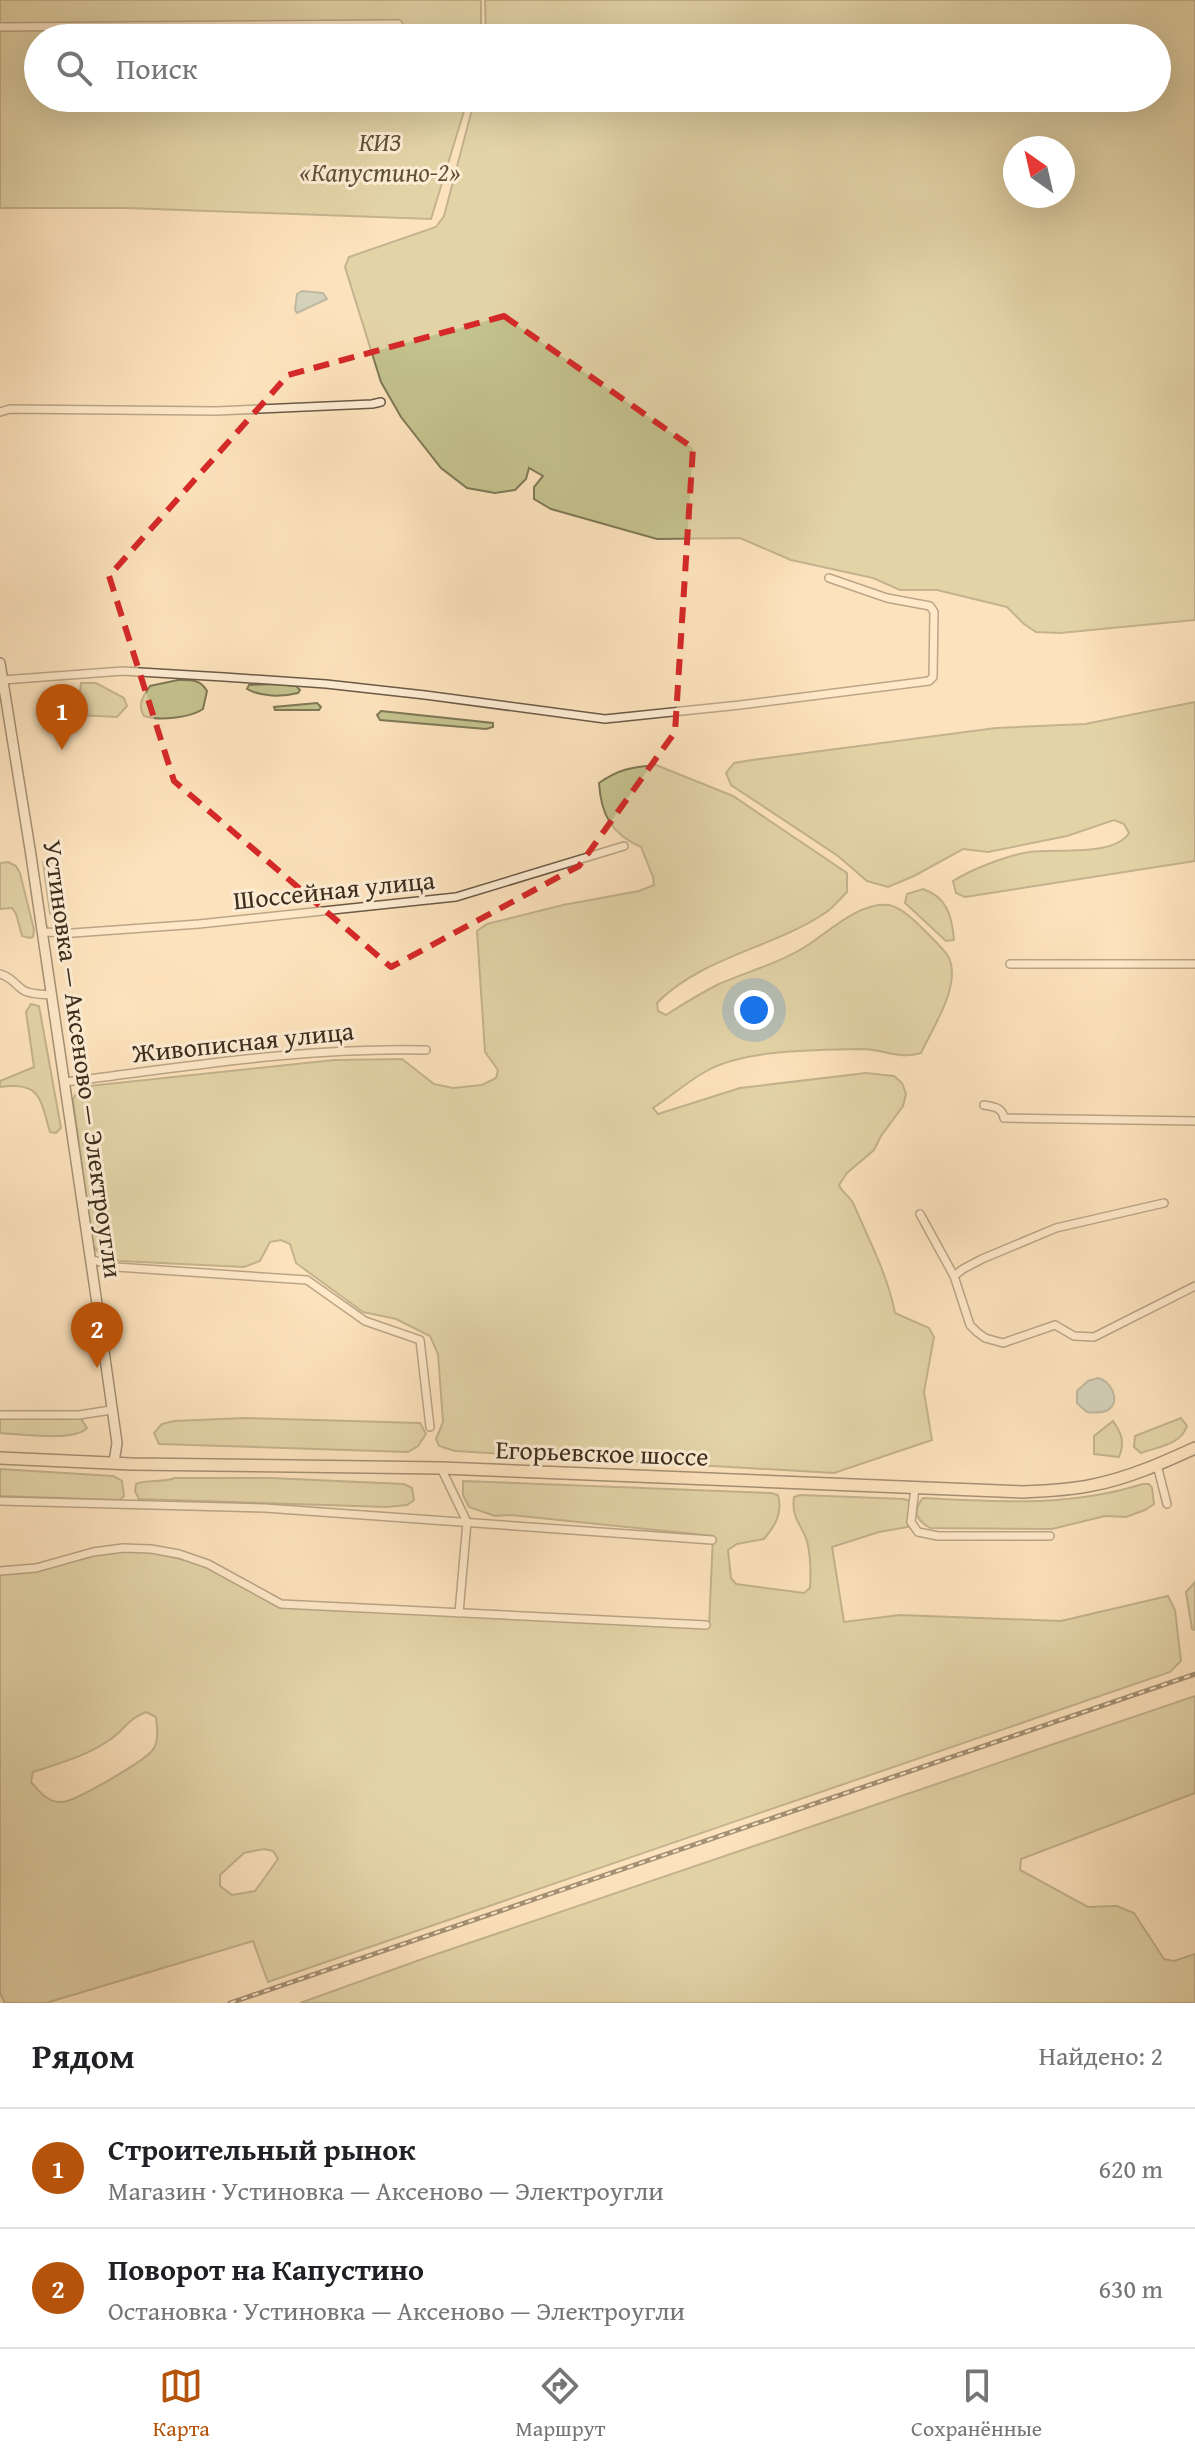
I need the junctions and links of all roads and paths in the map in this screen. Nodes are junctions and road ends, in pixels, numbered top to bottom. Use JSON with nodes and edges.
{"nodes":[{"id":1,"x":0,"y":27,"type":"edge"},
{"id":2,"x":24,"y":27,"type":"edge"},
{"id":3,"x":381,"y":402,"type":"dead end"},
{"id":4,"x":0,"y":412,"type":"edge"},
{"id":5,"x":829,"y":578,"type":"dead end"},
{"id":6,"x":0,"y":665,"type":"edge"},
{"id":7,"x":3,"y":680,"type":"junction"},
{"id":8,"x":624,"y":846,"type":"dead end"},
{"id":9,"x":42,"y":932,"type":"junction"},
{"id":10,"x":1010,"y":964,"type":"dead end"},
{"id":11,"x":1195,"y":964,"type":"edge"},
{"id":12,"x":0,"y":974,"type":"edge"},
{"id":13,"x":51,"y":995,"type":"junction"},
{"id":14,"x":426,"y":1050,"type":"dead end"},
{"id":15,"x":65,"y":1082,"type":"junction"},
{"id":16,"x":984,"y":1105,"type":"dead end"},
{"id":17,"x":1195,"y":1121,"type":"edge"},
{"id":18,"x":1164,"y":1203,"type":"dead end"},
{"id":19,"x":920,"y":1214,"type":"dead end"},
{"id":20,"x":90,"y":1259,"type":"junction"},
{"id":21,"x":954,"y":1276,"type":"junction"},
{"id":22,"x":1195,"y":1286,"type":"edge"},
{"id":23,"x":111,"y":1410,"type":"junction"},
{"id":24,"x":0,"y":1415,"type":"edge"},
{"id":25,"x":430,"y":1427,"type":"dead end"},
{"id":26,"x":1195,"y":1448,"type":"edge"},
{"id":27,"x":0,"y":1458,"type":"edge"},
{"id":28,"x":114,"y":1462,"type":"junction"},
{"id":29,"x":1157,"y":1465,"type":"junction"},
{"id":30,"x":441,"y":1468,"type":"junction"},
{"id":31,"x":915,"y":1488,"type":"junction"},
{"id":32,"x":0,"y":1501,"type":"edge"},
{"id":33,"x":1167,"y":1504,"type":"dead end"},
{"id":34,"x":467,"y":1522,"type":"junction"},
{"id":35,"x":1050,"y":1536,"type":"dead end"},
{"id":36,"x":712,"y":1540,"type":"dead end"},
{"id":37,"x":0,"y":1571,"type":"edge"},
{"id":38,"x":459,"y":1613,"type":"junction"},
{"id":39,"x":706,"y":1625,"type":"dead end"}],
"edges":[{"from":1,"to":2,"type":"street"},
{"from":3,"to":4,"type":"street"},
{"from":5,"to":7,"type":"street"},
{"from":6,"to":7,"type":"main road","name":"Устиновка — Аксеново — Электроугли"},
{"from":7,"to":9,"type":"main road","name":"Устиновка — Аксеново — Электроугли"},
{"from":8,"to":9,"type":"street","name":"Шоссейная улица"},
{"from":9,"to":13,"type":"main road","name":"Устиновка — Аксеново — Электроугли"},
{"from":10,"to":11,"type":"street"},
{"from":12,"to":13,"type":"street"},
{"from":13,"to":15,"type":"main road","name":"Устиновка — Аксеново — Электроугли"},
{"from":14,"to":15,"type":"street","name":"Живописная улица"},
{"from":15,"to":20,"type":"main road","name":"Устиновка — Аксеново — Электроугли"},
{"from":16,"to":17,"type":"street"},
{"from":18,"to":21,"type":"street"},
{"from":19,"to":21,"type":"street"},
{"from":20,"to":23,"type":"main road","name":"Устиновка — Аксеново — Электроугли"},
{"from":20,"to":25,"type":"street"},
{"from":21,"to":22,"type":"street"},
{"from":23,"to":24,"type":"street"},
{"from":23,"to":28,"type":"main road","name":"Устиновка — Аксеново — Электроугли"},
{"from":26,"to":29,"type":"main road","name":"Егорьевское шоссе"},
{"from":27,"to":28,"type":"main road","name":"Егорьевское шоссе"},
{"from":28,"to":30,"type":"main road","name":"Егорьевское шоссе"},
{"from":29,"to":31,"type":"main road","name":"Егорьевское шоссе"},
{"from":29,"to":33,"type":"street"},
{"from":30,"to":31,"type":"main road","name":"Егорьевское шоссе"},
{"from":30,"to":34,"type":"street"},
{"from":31,"to":35,"type":"street"},
{"from":32,"to":34,"type":"street"},
{"from":34,"to":36,"type":"street"},
{"from":34,"to":38,"type":"street"},
{"from":37,"to":38,"type":"street"},
{"from":38,"to":39,"type":"street"}]}
